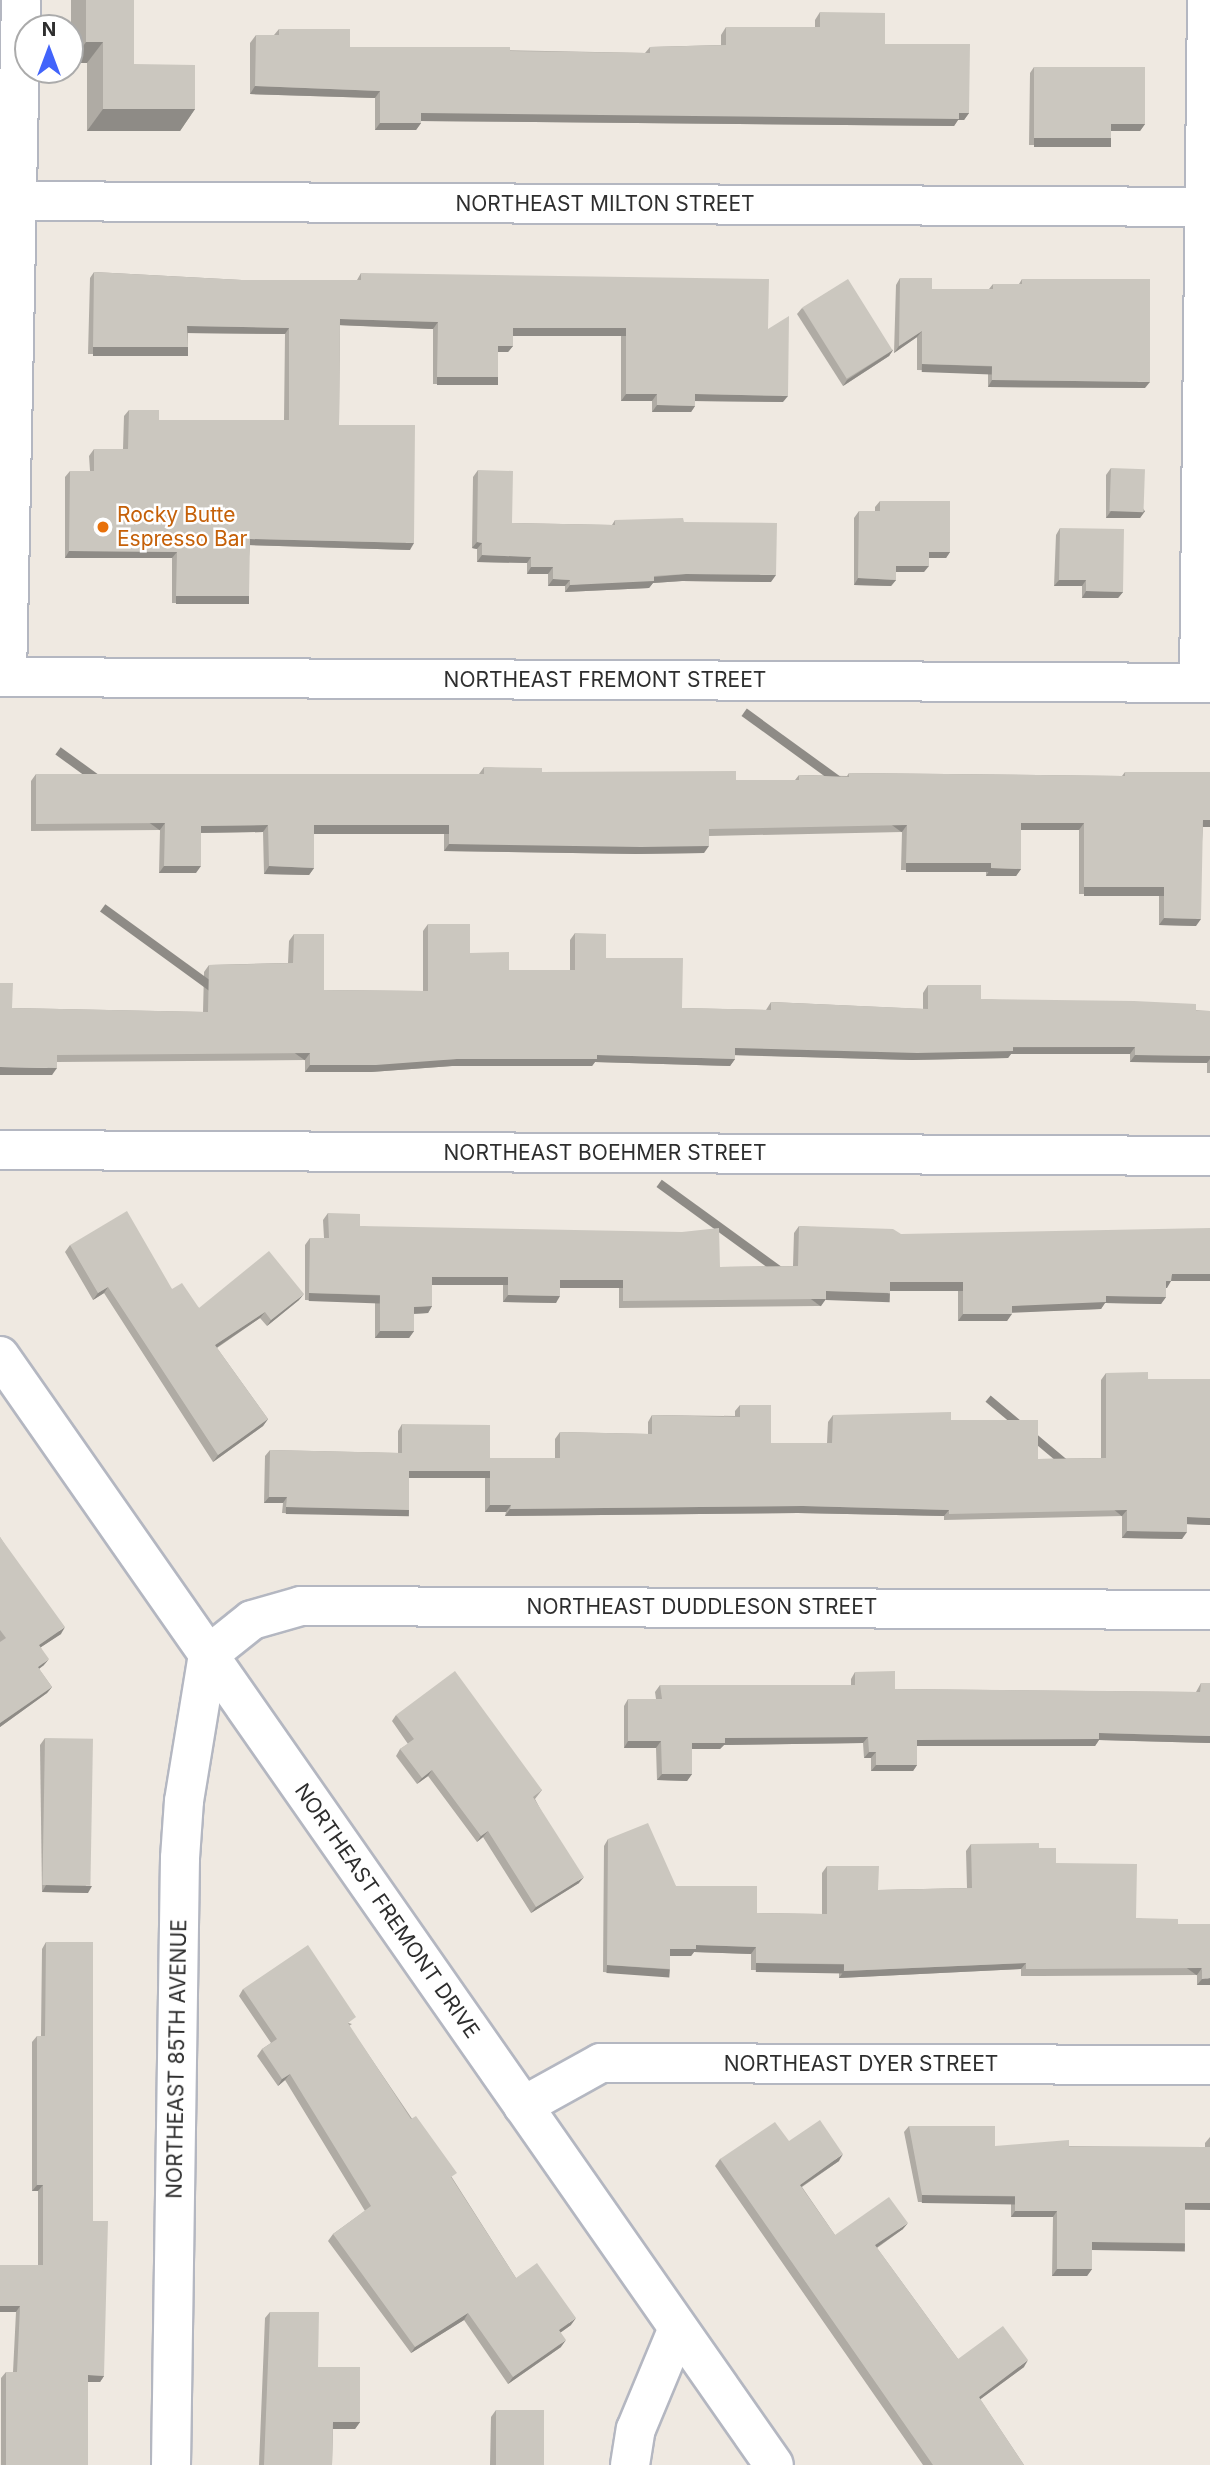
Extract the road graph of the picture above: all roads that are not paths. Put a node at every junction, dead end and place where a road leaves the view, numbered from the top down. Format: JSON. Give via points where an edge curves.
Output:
{"nodes":[{"id":1,"x":21,"y":0,"type":"edge"},
{"id":2,"x":1207,"y":0,"type":"edge"},
{"id":3,"x":9,"y":201,"type":"edge"},
{"id":4,"x":1207,"y":207,"type":"edge"},
{"id":5,"x":3,"y":677,"type":"edge"},
{"id":6,"x":1204,"y":683,"type":"edge"},
{"id":7,"x":0,"y":1150,"type":"edge"},
{"id":8,"x":1210,"y":1156,"type":"edge"},
{"id":9,"x":0,"y":1356,"type":"edge"},
{"id":10,"x":1210,"y":1610,"type":"edge"},
{"id":11,"x":208,"y":1655,"type":"junction"},
{"id":12,"x":1210,"y":2065,"type":"edge"},
{"id":13,"x":523,"y":2106,"type":"junction"},
{"id":14,"x":678,"y":2328,"type":"junction"},
{"id":15,"x":171,"y":2465,"type":"edge"},
{"id":16,"x":629,"y":2465,"type":"edge"},
{"id":17,"x":774,"y":2465,"type":"edge"}],
"edges":[{"from":1,"to":3,"type":"street"},
{"from":2,"to":4,"type":"street"},
{"from":3,"to":4,"type":"street","name":"NORTHEAST MILTON STREET"},
{"from":3,"to":5,"type":"street"},
{"from":4,"to":6,"type":"street"},
{"from":5,"to":6,"type":"street","name":"NORTHEAST FREMONT STREET"},
{"from":7,"to":8,"type":"street","name":"NORTHEAST BOEHMER STREET"},
{"from":9,"to":11,"type":"street","name":"NORTHEAST FREMONT DRIVE"},
{"from":10,"to":11,"type":"street","name":"NORTHEAST DUDDLESON STREET","via":[[301,1606],[252,1620]]},
{"from":11,"to":13,"type":"street","name":"NORTHEAST FREMONT DRIVE"},
{"from":11,"to":15,"type":"street","name":"NORTHEAST 85TH AVENUE","via":[[184,1801],[180,1858]]},
{"from":12,"to":13,"type":"street","name":"NORTHEAST DYER STREET","via":[[601,2063]]},
{"from":13,"to":14,"type":"street","name":"NORTHEAST FREMONT DRIVE"},
{"from":14,"to":16,"type":"street","via":[[636,2429]]},
{"from":14,"to":17,"type":"street","name":"NORTHEAST FREMONT DRIVE"}]}
